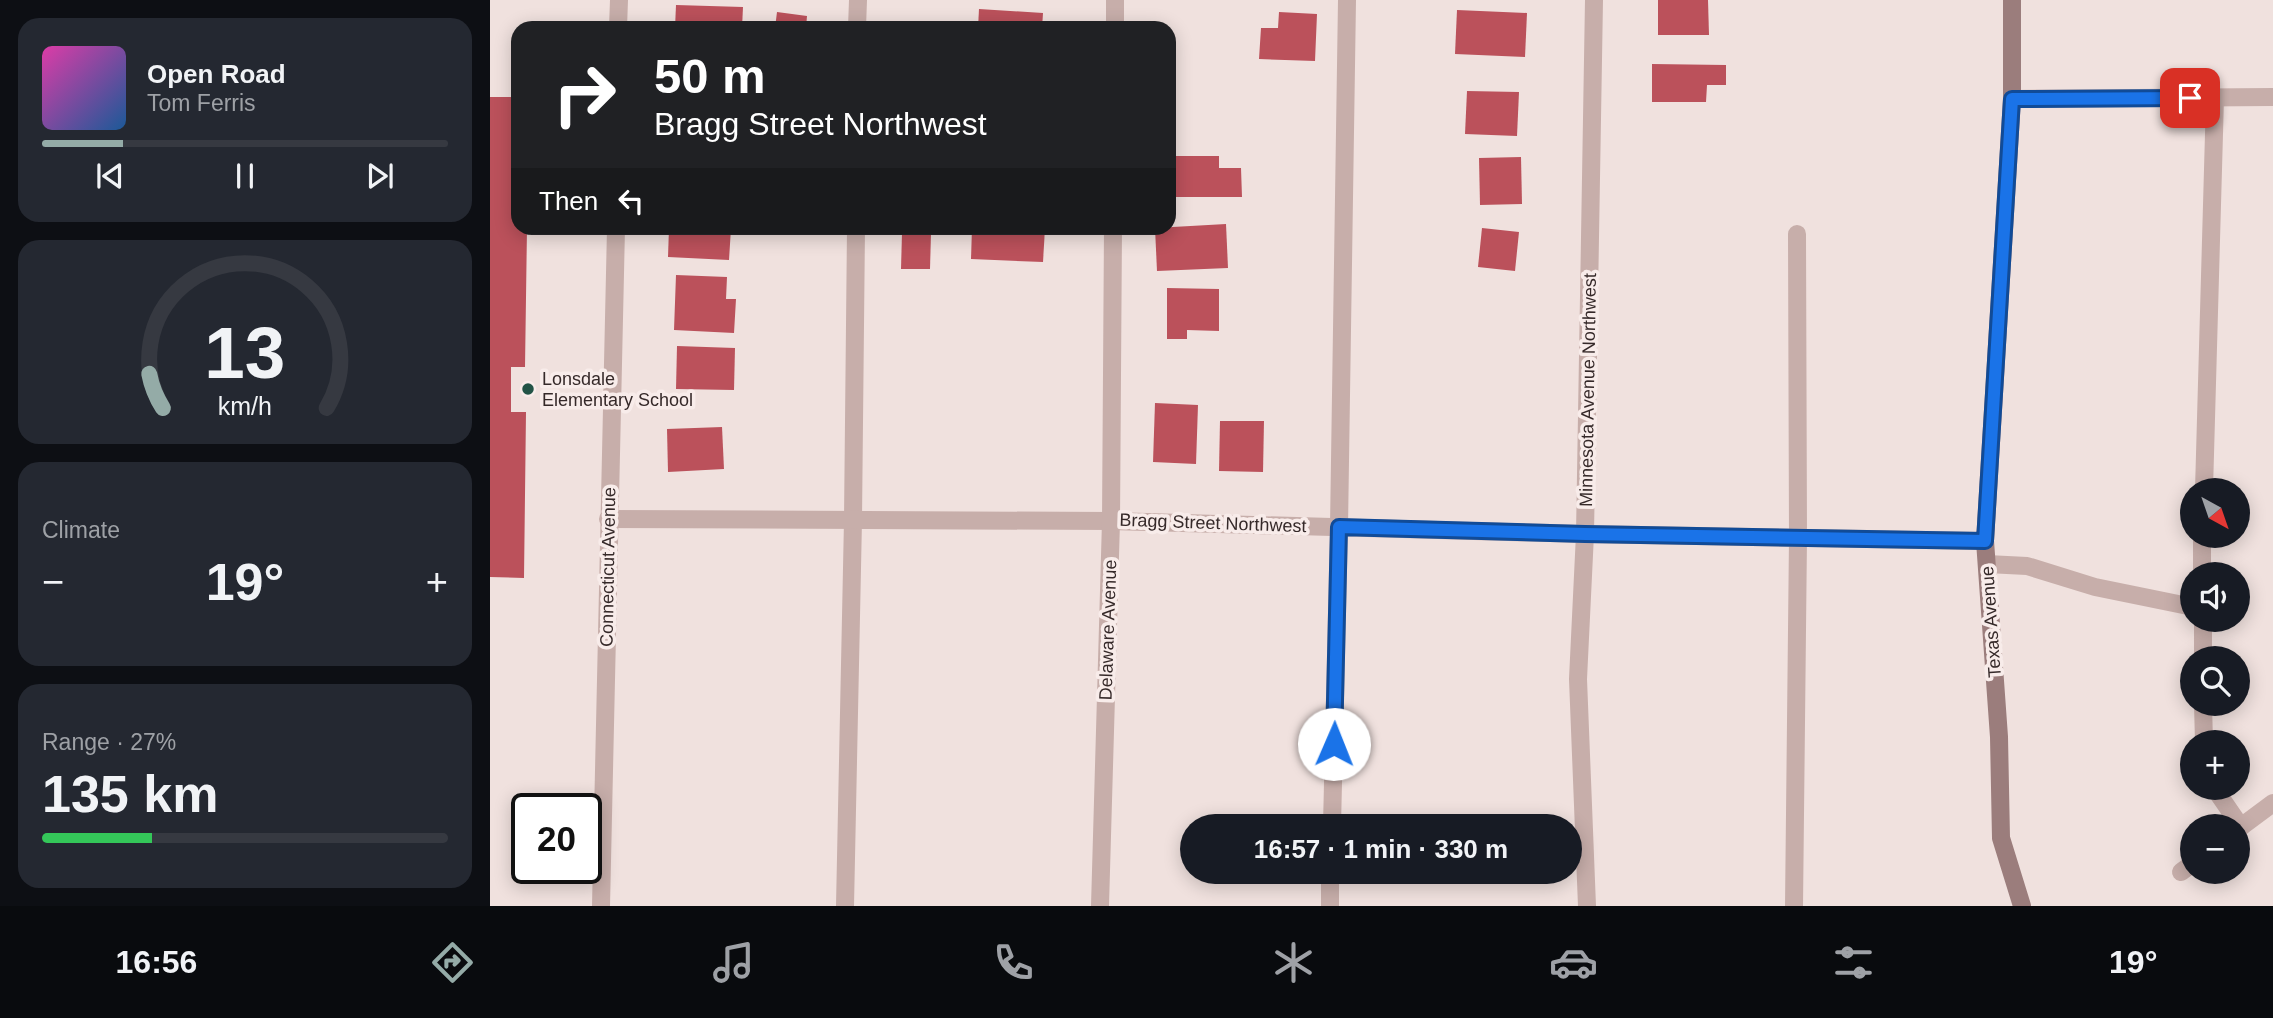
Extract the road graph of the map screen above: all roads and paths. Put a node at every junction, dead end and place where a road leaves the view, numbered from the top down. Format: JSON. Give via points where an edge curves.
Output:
{"nodes":[{"id":1,"x":619,"y":0,"type":"edge"},
{"id":2,"x":858,"y":0,"type":"edge"},
{"id":3,"x":1115,"y":0,"type":"edge"},
{"id":4,"x":1347,"y":0,"type":"edge"},
{"id":5,"x":1594,"y":0,"type":"edge"},
{"id":6,"x":2012,"y":0,"type":"edge"},
{"id":7,"x":618,"y":21,"type":"edge"},
{"id":8,"x":857,"y":21,"type":"edge"},
{"id":9,"x":1115,"y":21,"type":"edge"},
{"id":10,"x":2273,"y":97,"type":"edge"},
{"id":11,"x":2215,"y":98,"type":"junction"},
{"id":12,"x":2012,"y":99,"type":"junction"},
{"id":13,"x":1797,"y":234,"type":"dead end"},
{"id":14,"x":616,"y":235,"type":"edge"},
{"id":15,"x":856,"y":235,"type":"edge"},
{"id":16,"x":1113,"y":235,"type":"edge"},
{"id":17,"x":2204,"y":478,"type":"edge"},
{"id":18,"x":608,"y":519,"type":"junction"},
{"id":19,"x":853,"y":520,"type":"junction"},
{"id":20,"x":1111,"y":520,"type":"junction"},
{"id":21,"x":1339,"y":527,"type":"junction"},
{"id":22,"x":1585,"y":534,"type":"junction"},
{"id":23,"x":1798,"y":538,"type":"junction"},
{"id":24,"x":1985,"y":541,"type":"junction"},
{"id":25,"x":1987,"y":564,"type":"junction"},
{"id":26,"x":2180,"y":604,"type":"edge"},
{"id":27,"x":2273,"y":803,"type":"edge"},
{"id":28,"x":1332,"y":814,"type":"edge"},
{"id":29,"x":2250,"y":820,"type":"edge"},
{"id":30,"x":1331,"y":884,"type":"edge"},
{"id":31,"x":601,"y":906,"type":"edge"},
{"id":32,"x":845,"y":906,"type":"edge"},
{"id":33,"x":1100,"y":906,"type":"edge"},
{"id":34,"x":1330,"y":906,"type":"edge"},
{"id":35,"x":1587,"y":906,"type":"edge"},
{"id":36,"x":1794,"y":906,"type":"edge"},
{"id":37,"x":2022,"y":906,"type":"edge"}],
"edges":[{"from":1,"to":7,"type":"street"},
{"from":2,"to":8,"type":"street"},
{"from":3,"to":9,"type":"street"},
{"from":4,"to":21,"type":"street"},
{"from":5,"to":22,"type":"street","name":"Minnesota Avenue Northwest"},
{"from":6,"to":12,"type":"street","name":"Texas Avenue"},
{"from":10,"to":11,"type":"street"},
{"from":11,"to":12,"type":"street"},
{"from":11,"to":17,"type":"street"},
{"from":12,"to":24,"type":"street","name":"Texas Avenue"},
{"from":13,"to":23,"type":"street"},
{"from":14,"to":18,"type":"street","name":"Connecticut Avenue"},
{"from":15,"to":19,"type":"street"},
{"from":16,"to":20,"type":"street","name":"Delaware Avenue"},
{"from":18,"to":19,"type":"street","name":"Bragg Street Northwest"},
{"from":18,"to":31,"type":"street","name":"Connecticut Avenue"},
{"from":19,"to":20,"type":"street","name":"Bragg Street Northwest"},
{"from":19,"to":32,"type":"street"},
{"from":20,"to":21,"type":"street","name":"Bragg Street Northwest"},
{"from":20,"to":33,"type":"street","name":"Delaware Avenue"},
{"from":21,"to":22,"type":"street","name":"Bragg Street Northwest"},
{"from":21,"to":28,"type":"street"},
{"from":22,"to":23,"type":"street","name":"Bragg Street Northwest"},
{"from":22,"to":35,"type":"street","name":"Minnesota Avenue Northwest","via":[[1578,679]]},
{"from":23,"to":24,"type":"street","name":"Bragg Street Northwest"},
{"from":23,"to":36,"type":"street"},
{"from":24,"to":25,"type":"street","name":"Texas Avenue"},
{"from":25,"to":26,"type":"street","via":[[2027,566],[2095,587]]},
{"from":25,"to":37,"type":"street","name":"Texas Avenue","via":[[2001,838]]},
{"from":27,"to":29,"type":"street"},
{"from":30,"to":34,"type":"street"}]}
